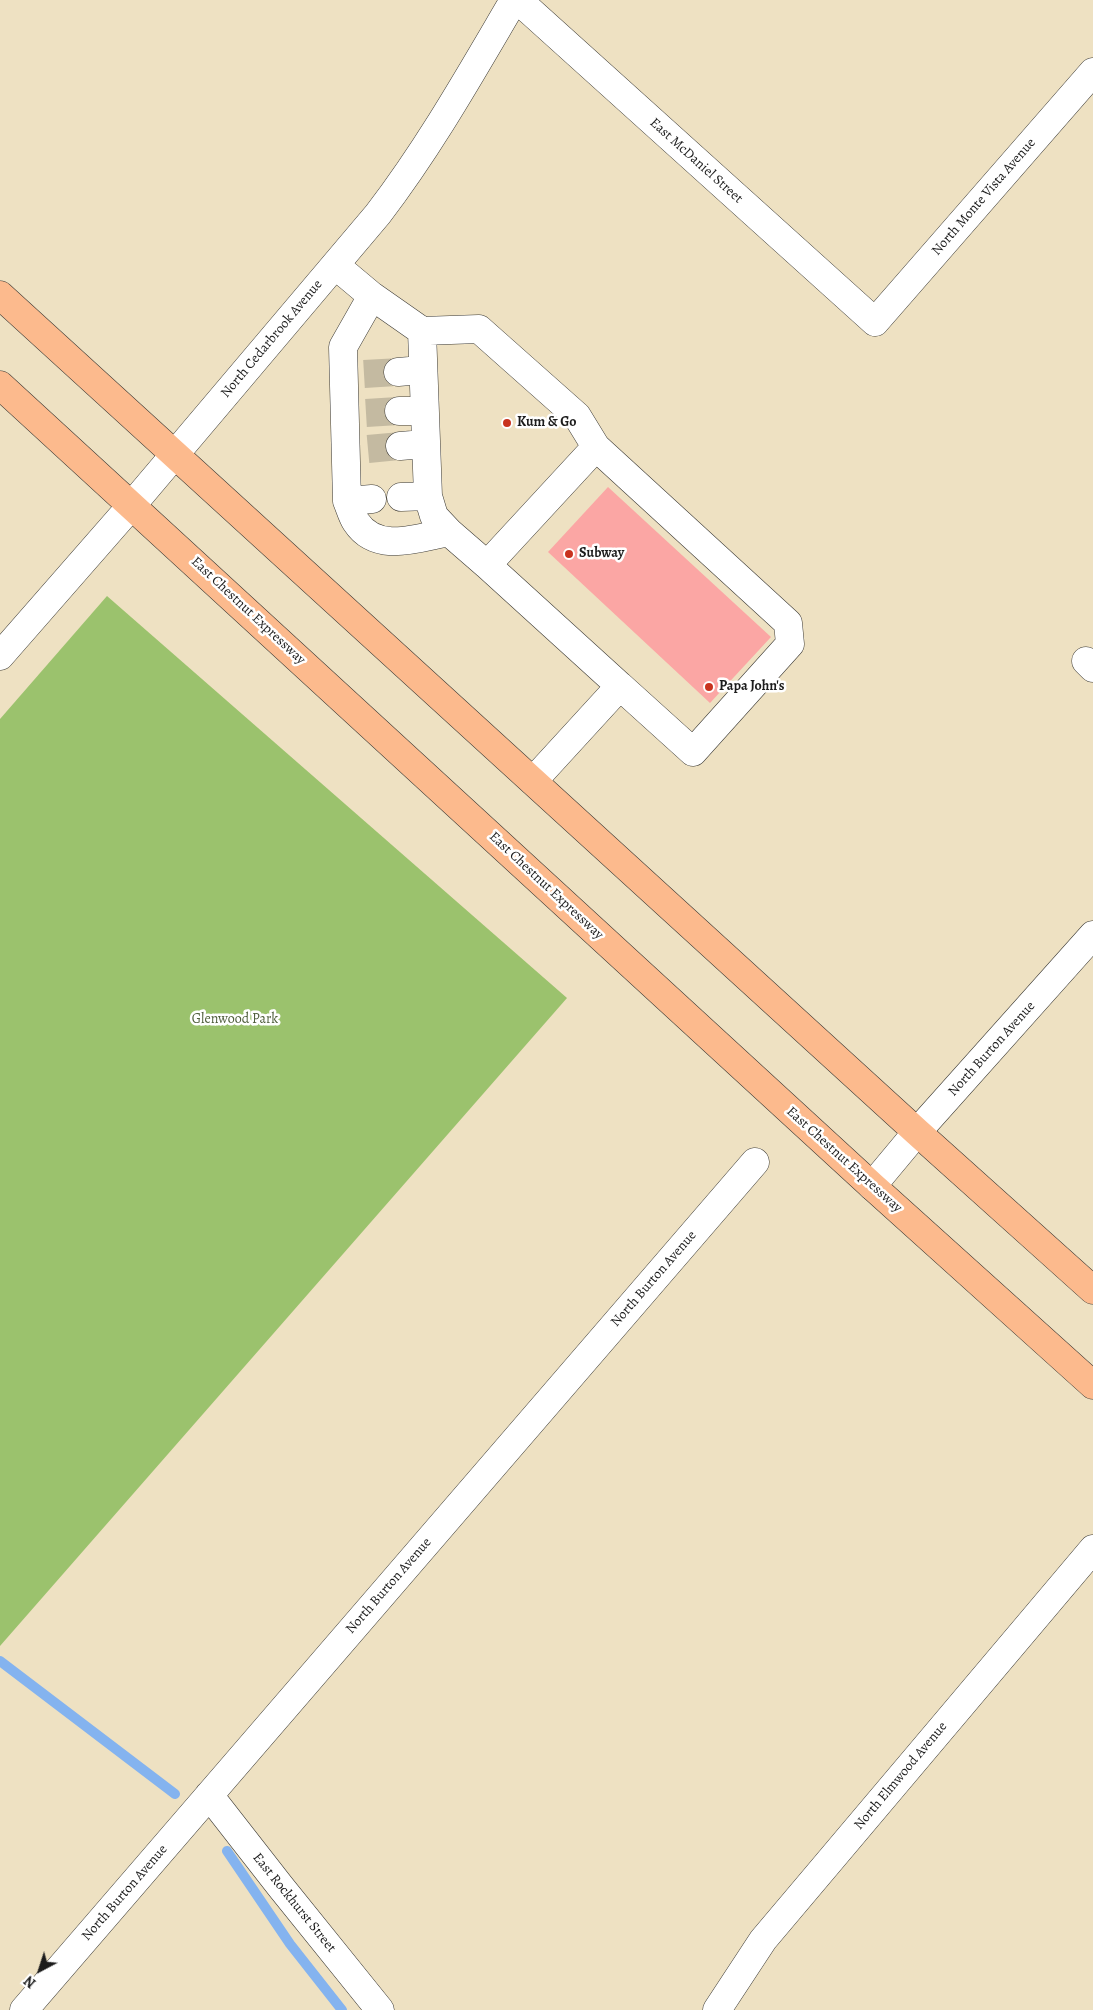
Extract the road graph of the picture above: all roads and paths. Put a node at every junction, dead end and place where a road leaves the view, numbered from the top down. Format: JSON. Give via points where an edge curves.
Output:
{"nodes":[{"id":1,"x":516,"y":0,"type":"edge"},
{"id":2,"x":1093,"y":72,"type":"edge"},
{"id":3,"x":334,"y":265,"type":"junction"},
{"id":4,"x":0,"y":295,"type":"edge"},
{"id":5,"x":372,"y":296,"type":"junction"},
{"id":6,"x":875,"y":322,"type":"joint"},
{"id":7,"x":422,"y":331,"type":"junction"},
{"id":8,"x":0,"y":385,"type":"edge"},
{"id":9,"x":596,"y":447,"type":"junction"},
{"id":10,"x":174,"y":454,"type":"junction"},
{"id":11,"x":428,"y":496,"type":"junction"},
{"id":12,"x":401,"y":497,"type":"dead end"},
{"id":13,"x":132,"y":505,"type":"junction"},
{"id":14,"x":449,"y":532,"type":"junction"},
{"id":15,"x":487,"y":566,"type":"junction"},
{"id":16,"x":0,"y":656,"type":"edge"},
{"id":17,"x":620,"y":686,"type":"junction"},
{"id":18,"x":533,"y":781,"type":"junction"},
{"id":19,"x":1093,"y":935,"type":"edge"},
{"id":20,"x":917,"y":1132,"type":"junction"},
{"id":21,"x":755,"y":1162,"type":"dead end"},
{"id":22,"x":872,"y":1186,"type":"junction"},
{"id":23,"x":1093,"y":1290,"type":"edge"},
{"id":24,"x":1093,"y":1385,"type":"edge"},
{"id":25,"x":1093,"y":1549,"type":"edge"},
{"id":26,"x":209,"y":1795,"type":"junction"},
{"id":27,"x":24,"y":2010,"type":"edge"},
{"id":28,"x":380,"y":2010,"type":"edge"},
{"id":29,"x":716,"y":2010,"type":"edge"}],
"edges":[{"from":1,"to":3,"type":"street","name":"North Cedarbrook Avenue","via":[[410,172]]},
{"from":1,"to":6,"type":"street","name":"East McDaniel Street"},
{"from":2,"to":6,"type":"street","name":"North Monte Vista Avenue"},
{"from":3,"to":5,"type":"street"},
{"from":3,"to":10,"type":"street","name":"North Cedarbrook Avenue"},
{"from":4,"to":10,"type":"main road"},
{"from":5,"to":7,"type":"street"},
{"from":5,"to":14,"type":"street","via":[[343,347],[354,374],[359,500],[356,522],[368,535],[384,542]]},
{"from":7,"to":9,"type":"street","via":[[479,329],[577,416]]},
{"from":7,"to":11,"type":"street","via":[[410,371],[412,445]]},
{"from":8,"to":13,"type":"main road","name":"East Chestnut Expressway"},
{"from":9,"to":15,"type":"street"},
{"from":9,"to":17,"type":"street","via":[[788,623],[790,644],[694,752]]},
{"from":10,"to":13,"type":"street","name":"North Cedarbrook Avenue"},
{"from":10,"to":18,"type":"main road"},
{"from":11,"to":12,"type":"street"},
{"from":11,"to":14,"type":"street","via":[[434,516]]},
{"from":13,"to":16,"type":"street","name":"North Cedarbrook Avenue"},
{"from":13,"to":22,"type":"main road","name":"East Chestnut Expressway"},
{"from":14,"to":15,"type":"street"},
{"from":15,"to":17,"type":"street"},
{"from":17,"to":18,"type":"street"},
{"from":18,"to":20,"type":"main road"},
{"from":19,"to":20,"type":"street","name":"North Burton Avenue"},
{"from":20,"to":22,"type":"street","name":"North Burton Avenue"},
{"from":20,"to":23,"type":"main road"},
{"from":21,"to":26,"type":"street","name":"North Burton Avenue"},
{"from":22,"to":24,"type":"main road","name":"East Chestnut Expressway"},
{"from":25,"to":29,"type":"street","name":"North Elmwood Avenue","via":[[762,1940]]},
{"from":26,"to":27,"type":"street","name":"North Burton Avenue"},
{"from":26,"to":28,"type":"street","name":"East Rockhurst Street"}]}
